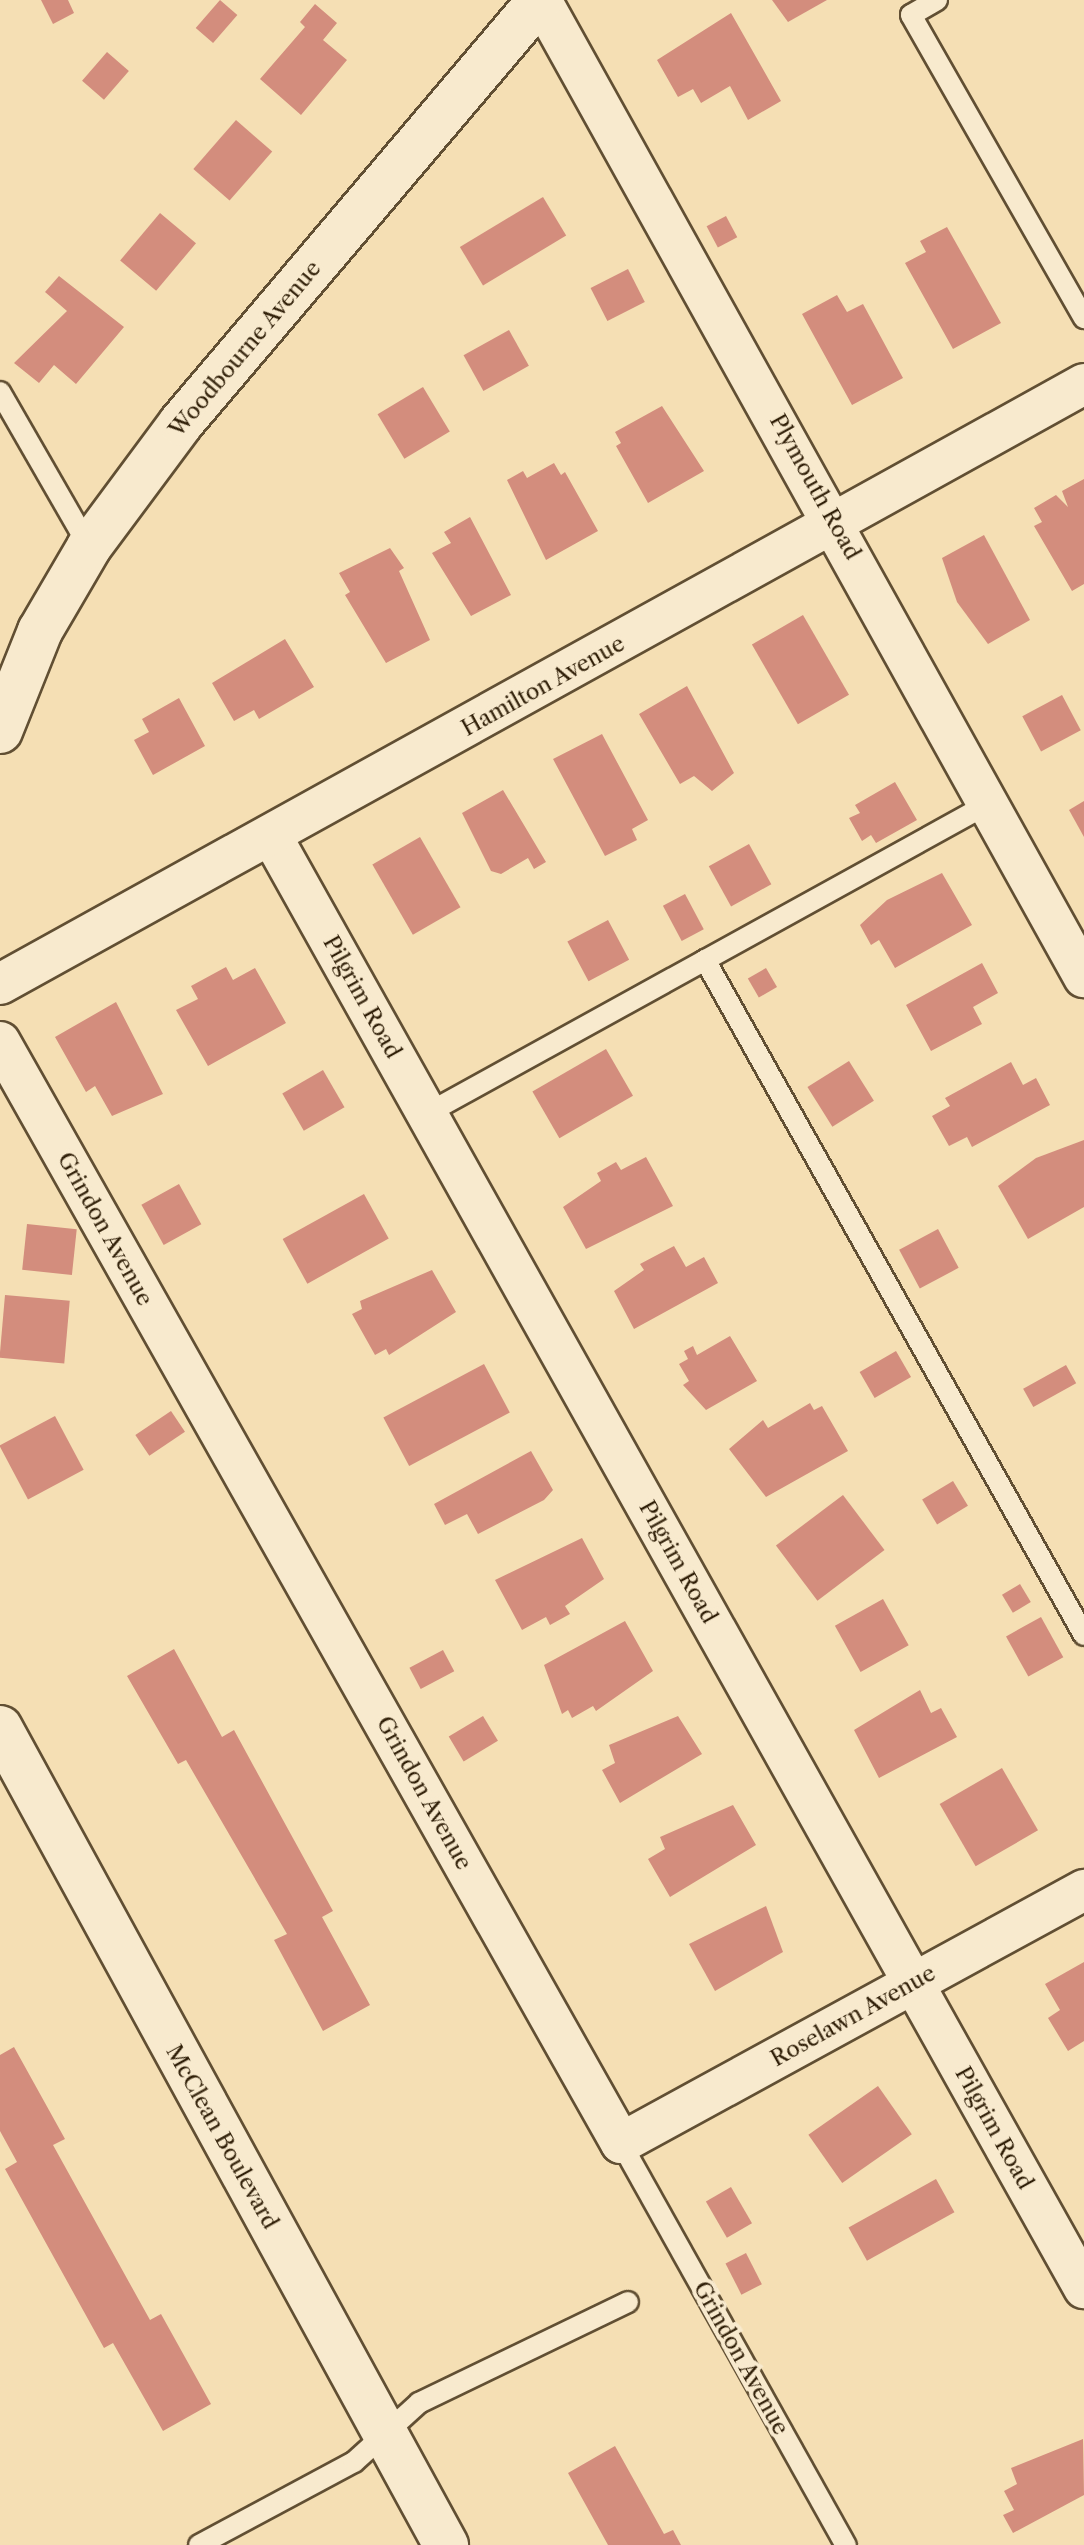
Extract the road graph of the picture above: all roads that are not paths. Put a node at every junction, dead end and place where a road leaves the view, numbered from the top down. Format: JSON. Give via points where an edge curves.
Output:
{"nodes":[{"id":1,"x":541,"y":0,"type":"edge"},
{"id":2,"x":937,"y":0,"type":"edge"},
{"id":3,"x":1084,"y":318,"type":"edge"},
{"id":4,"x":1084,"y":384,"type":"edge"},
{"id":5,"x":0,"y":392,"type":"edge"},
{"id":6,"x":835,"y":522,"type":"junction"},
{"id":7,"x":89,"y":547,"type":"junction"},
{"id":8,"x":0,"y":731,"type":"edge"},
{"id":9,"x":988,"y":804,"type":"junction"},
{"id":10,"x":272,"y":837,"type":"junction"},
{"id":11,"x":705,"y":960,"type":"junction"},
{"id":12,"x":1084,"y":977,"type":"edge"},
{"id":13,"x":0,"y":984,"type":"edge"},
{"id":14,"x":0,"y":1042,"type":"edge"},
{"id":15,"x":428,"y":1113,"type":"junction"},
{"id":16,"x":1084,"y":1635,"type":"edge"},
{"id":17,"x":0,"y":1728,"type":"edge"},
{"id":18,"x":1084,"y":1890,"type":"edge"},
{"id":19,"x":913,"y":1983,"type":"junction"},
{"id":20,"x":621,"y":2143,"type":"junction"},
{"id":21,"x":1084,"y":2288,"type":"edge"},
{"id":22,"x":628,"y":2302,"type":"dead end"},
{"id":23,"x":384,"y":2434,"type":"junction"},
{"id":24,"x":199,"y":2545,"type":"edge"},
{"id":25,"x":446,"y":2545,"type":"edge"},
{"id":26,"x":846,"y":2545,"type":"edge"}],
"edges":[{"from":1,"to":6,"type":"street","name":"Plymouth Road"},
{"from":1,"to":7,"type":"street","name":"Woodbourne Avenue","via":[[181,423]]},
{"from":2,"to":3,"type":"lane","via":[[911,15]]},
{"from":4,"to":6,"type":"street","name":"Hamilton Avenue"},
{"from":5,"to":7,"type":"lane"},
{"from":6,"to":9,"type":"street","name":"Plymouth Road"},
{"from":6,"to":10,"type":"street","name":"Hamilton Avenue"},
{"from":7,"to":8,"type":"street","name":"Woodbourne Avenue","via":[[40,631]]},
{"from":9,"to":11,"type":"lane"},
{"from":9,"to":12,"type":"street","name":"Plymouth Road"},
{"from":10,"to":13,"type":"street","name":"Hamilton Avenue"},
{"from":10,"to":15,"type":"street","name":"Pilgrim Road"},
{"from":11,"to":15,"type":"lane"},
{"from":11,"to":16,"type":"lane"},
{"from":14,"to":20,"type":"street","name":"Grindon Avenue"},
{"from":15,"to":19,"type":"street","name":"Pilgrim Road"},
{"from":17,"to":23,"type":"street","name":"McClean Boulevard"},
{"from":18,"to":19,"type":"street","name":"Roselawn Avenue"},
{"from":19,"to":20,"type":"street","name":"Roselawn Avenue"},
{"from":19,"to":21,"type":"street","name":"Pilgrim Road"},
{"from":20,"to":26,"type":"lane","name":"Grindon Avenue"},
{"from":22,"to":23,"type":"lane","via":[[419,2403]]},
{"from":23,"to":24,"type":"lane","via":[[354,2462]]},
{"from":23,"to":25,"type":"street","name":"McClean Boulevard"}]}
